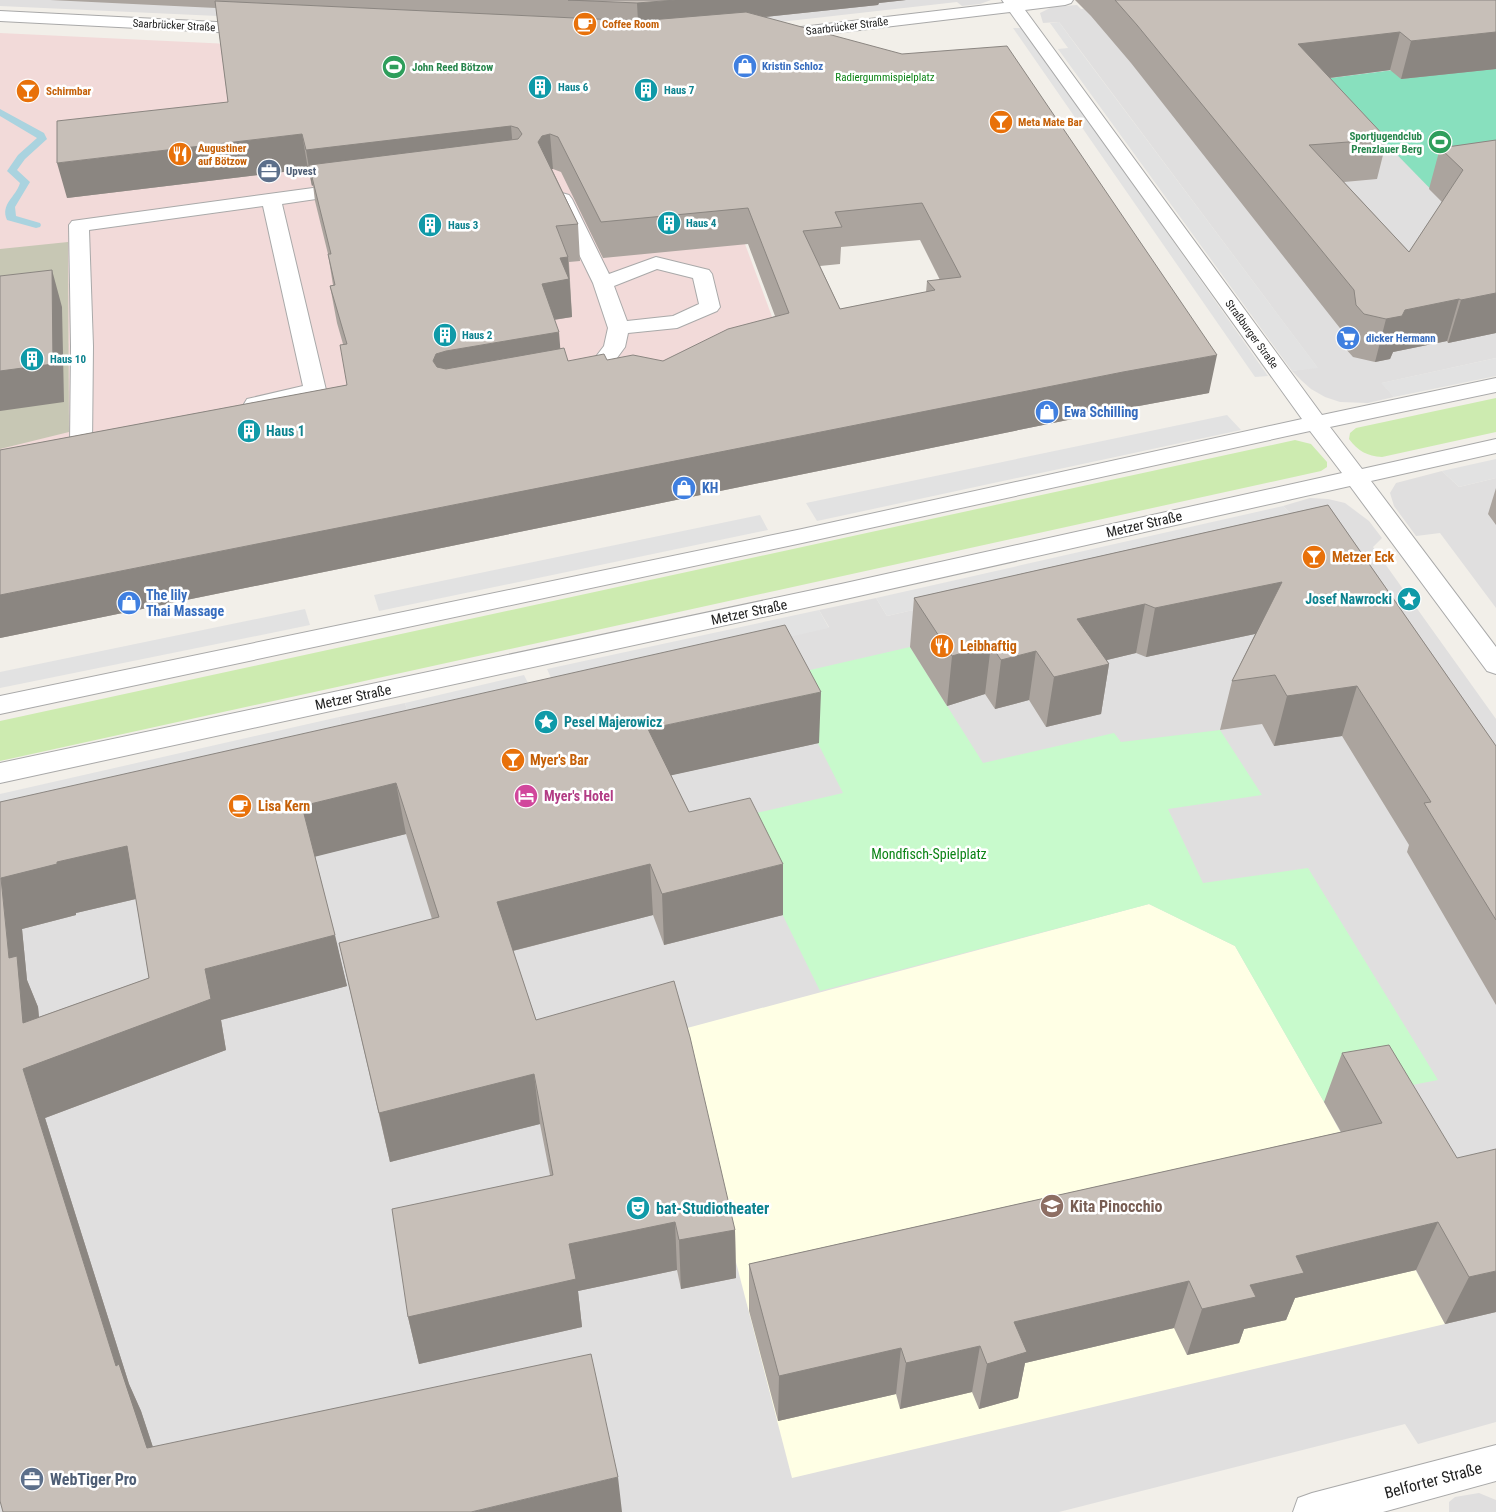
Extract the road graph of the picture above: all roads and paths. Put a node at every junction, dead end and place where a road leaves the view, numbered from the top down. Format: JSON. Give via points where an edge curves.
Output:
{"nodes":[{"id":1,"x":1065,"y":0,"type":"edge"},
{"id":2,"x":1013,"y":3,"type":"edge"},
{"id":3,"x":157,"y":9,"type":"dead end"},
{"id":4,"x":0,"y":16,"type":"edge"},
{"id":5,"x":144,"y":24,"type":"junction"},
{"id":6,"x":271,"y":30,"type":"edge"},
{"id":7,"x":760,"y":37,"type":"edge"},
{"id":8,"x":556,"y":186,"type":"edge"},
{"id":9,"x":368,"y":187,"type":"edge"},
{"id":10,"x":271,"y":200,"type":"junction"},
{"id":11,"x":603,"y":283,"type":"junction"},
{"id":12,"x":619,"y":328,"type":"junction"},
{"id":13,"x":557,"y":379,"type":"edge"},
{"id":14,"x":1496,"y":385,"type":"edge"},
{"id":15,"x":240,"y":408,"type":"edge"},
{"id":16,"x":1316,"y":423,"type":"junction"},
{"id":17,"x":81,"y":445,"type":"edge"},
{"id":18,"x":1496,"y":446,"type":"edge"},
{"id":19,"x":1357,"y":477,"type":"junction"},
{"id":20,"x":1496,"y":665,"type":"edge"},
{"id":21,"x":0,"y":705,"type":"edge"},
{"id":22,"x":0,"y":773,"type":"edge"},
{"id":23,"x":1496,"y":1464,"type":"edge"},
{"id":24,"x":1312,"y":1512,"type":"edge"}],
"edges":[{"from":1,"to":2,"type":"street","name":"Saarbrücker Straße"},
{"from":2,"to":7,"type":"street","name":"Saarbrücker Straße"},
{"from":2,"to":16,"type":"street","name":"Straßburger Straße"},
{"from":3,"to":5,"type":"street"},
{"from":4,"to":5,"type":"street","name":"Saarbrücker Straße"},
{"from":5,"to":6,"type":"street","name":"Saarbrücker Straße"},
{"from":8,"to":11,"type":"street"},
{"from":9,"to":10,"type":"street"},
{"from":10,"to":15,"type":"street","via":[[315,390]]},
{"from":10,"to":17,"type":"street","via":[[79,225]]},
{"from":11,"to":12,"type":"street"},
{"from":11,"to":12,"type":"street","via":[[656,263],[702,274],[710,307],[677,322]]},
{"from":12,"to":13,"type":"street","via":[[614,347],[595,372]]},
{"from":14,"to":16,"type":"street"},
{"from":16,"to":19,"type":"street","name":"Straßburger Straße"},
{"from":16,"to":21,"type":"street","via":[[802,536]]},
{"from":18,"to":19,"type":"street","name":"Metzer Straße"},
{"from":19,"to":20,"type":"street","name":"Straßburger Straße"},
{"from":19,"to":22,"type":"street","name":"Metzer Straße"},
{"from":23,"to":24,"type":"street","name":"Belforter Straße"}]}
